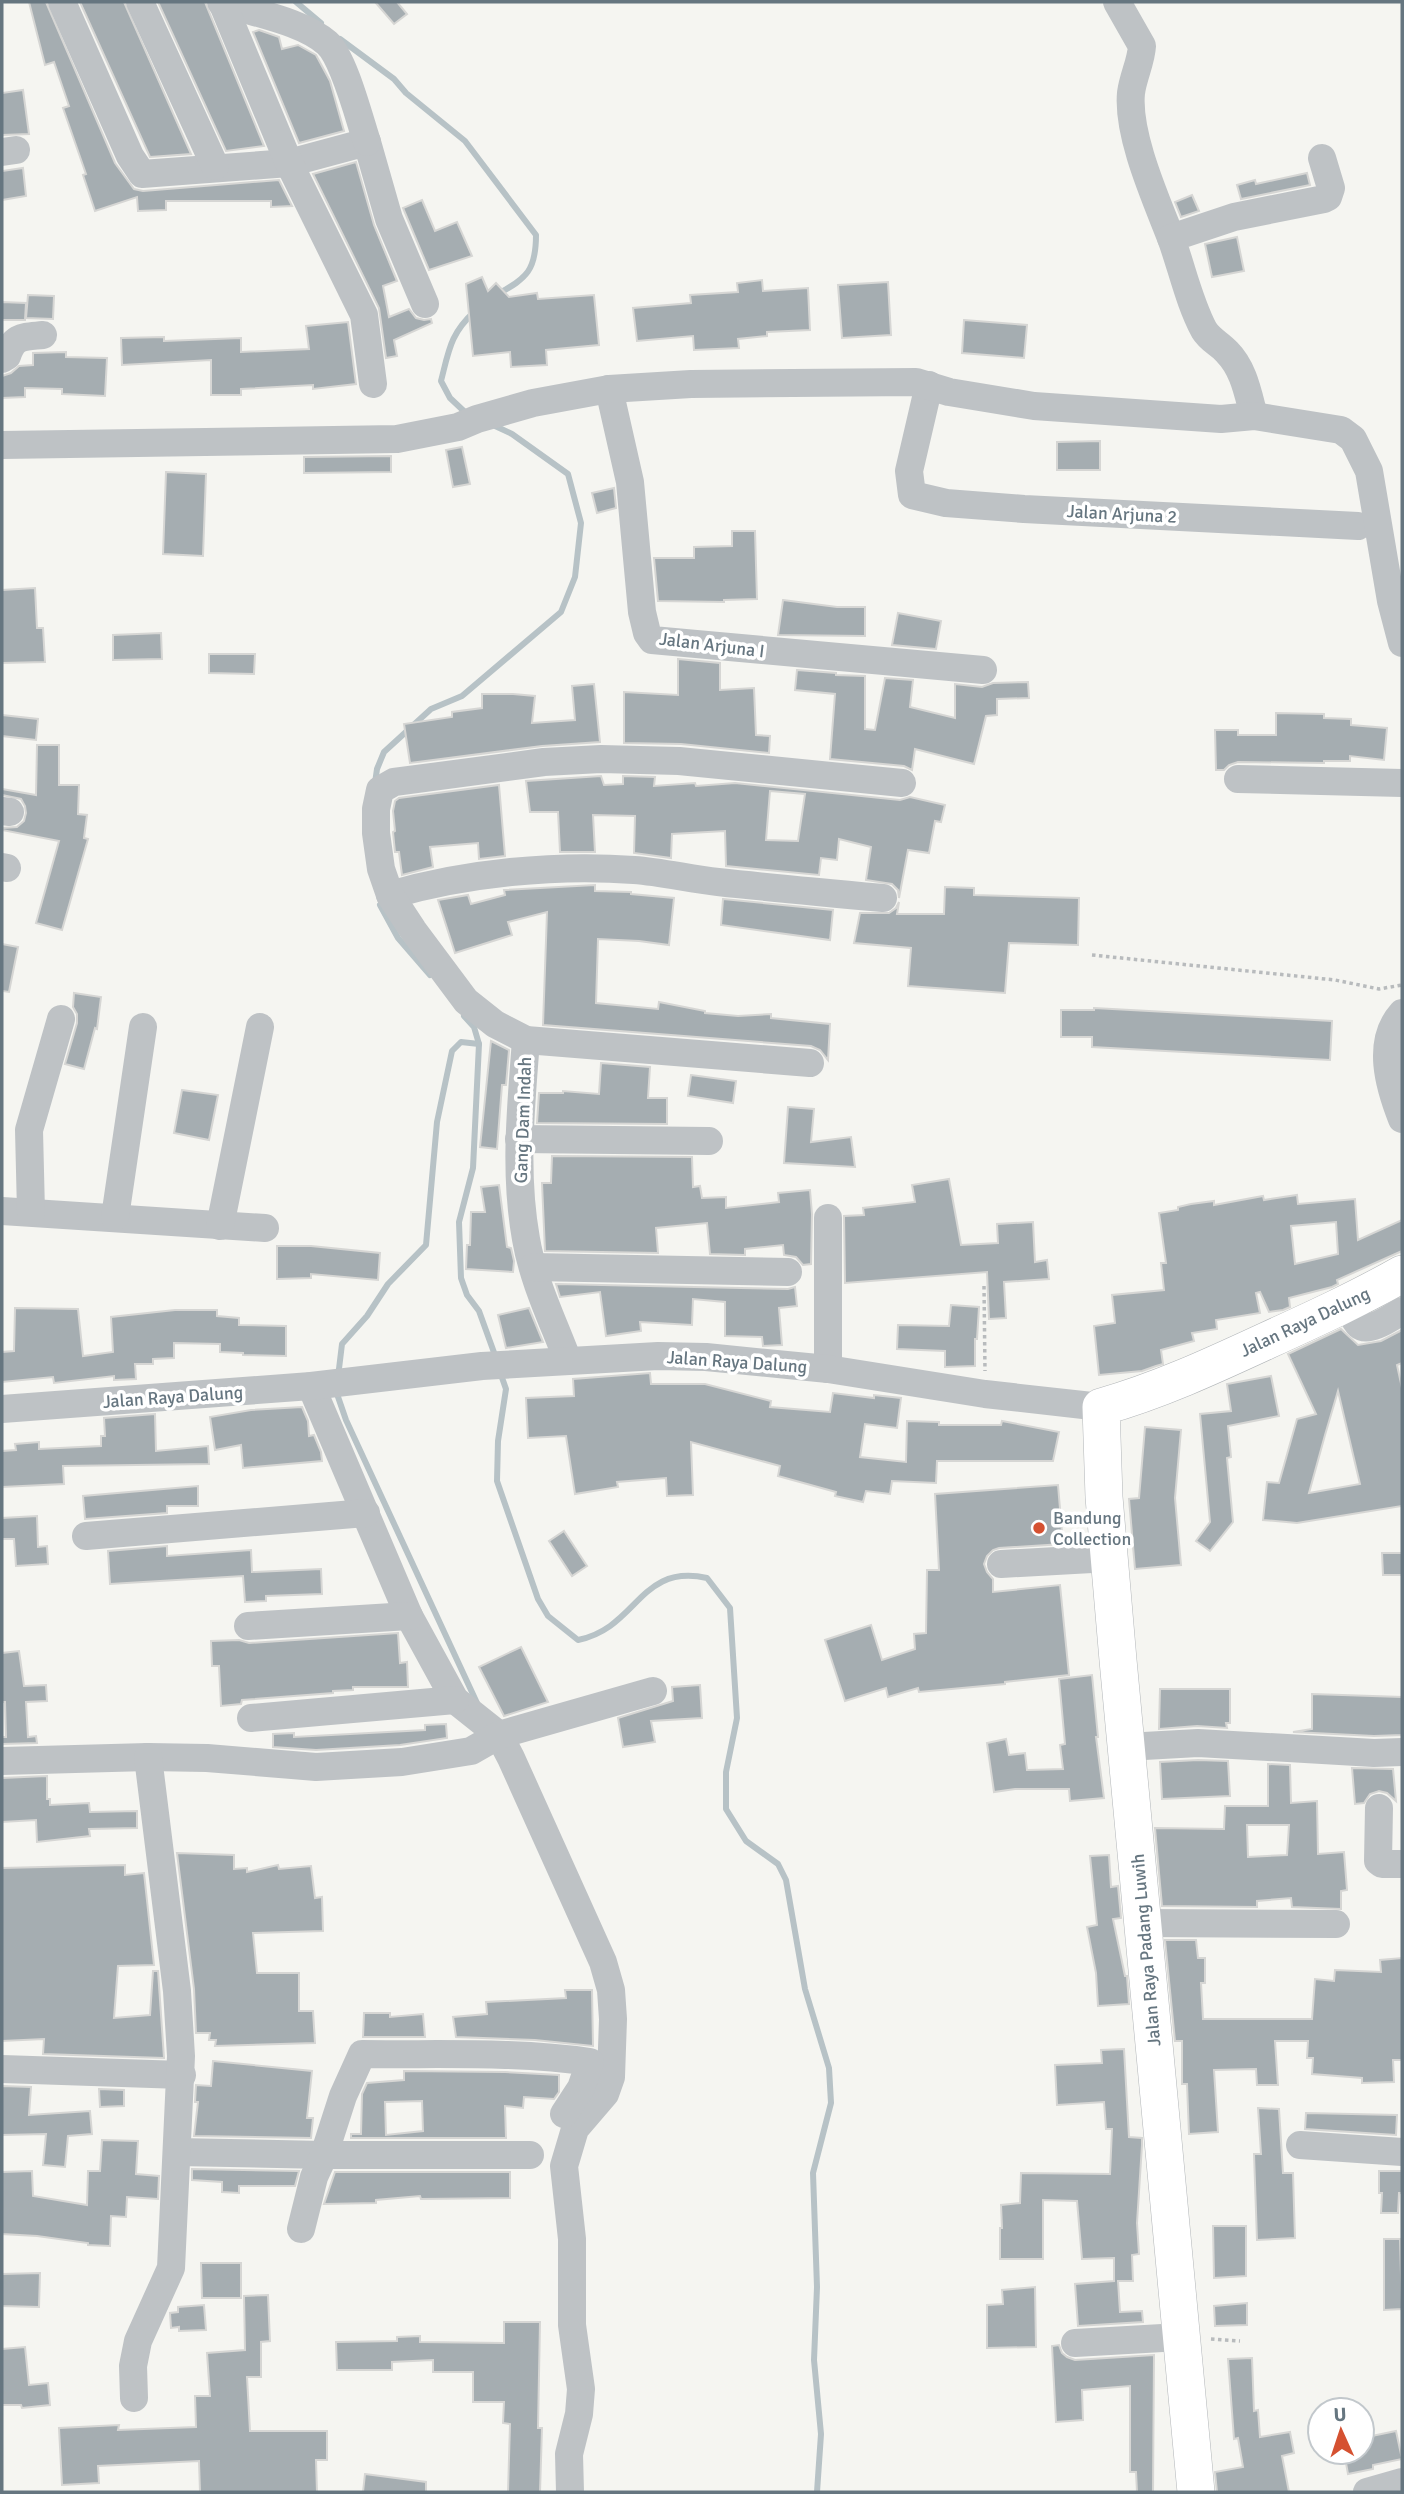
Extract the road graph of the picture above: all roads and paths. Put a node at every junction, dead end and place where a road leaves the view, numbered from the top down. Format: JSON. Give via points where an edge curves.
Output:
{"nodes":[{"id":1,"x":62,"y":2,"type":"edge"},
{"id":2,"x":140,"y":2,"type":"edge"},
{"id":3,"x":222,"y":2,"type":"edge"},
{"id":4,"x":1117,"y":2,"type":"edge"},
{"id":5,"x":367,"y":142,"type":"junction"},
{"id":6,"x":1322,"y":158,"type":"dead end"},
{"id":7,"x":289,"y":163,"type":"junction"},
{"id":8,"x":215,"y":166,"type":"junction"},
{"id":9,"x":1171,"y":238,"type":"junction"},
{"id":10,"x":425,"y":304,"type":"dead end"},
{"id":11,"x":43,"y":335,"type":"dead end"},
{"id":12,"x":2,"y":359,"type":"edge"},
{"id":13,"x":373,"y":384,"type":"dead end"},
{"id":14,"x":929,"y":385,"type":"junction"},
{"id":15,"x":609,"y":389,"type":"junction"},
{"id":16,"x":1254,"y":416,"type":"junction"},
{"id":17,"x":2,"y":445,"type":"edge"},
{"id":18,"x":1358,"y":526,"type":"dead end"},
{"id":19,"x":1402,"y":643,"type":"edge"},
{"id":20,"x":983,"y":670,"type":"dead end"},
{"id":21,"x":1238,"y":779,"type":"dead end"},
{"id":22,"x":902,"y":783,"type":"dead end"},
{"id":23,"x":1402,"y":783,"type":"edge"},
{"id":24,"x":390,"y":895,"type":"junction"},
{"id":25,"x":883,"y":898,"type":"dead end"},
{"id":26,"x":1092,"y":955,"type":"dead end"},
{"id":27,"x":1402,"y":985,"type":"edge"},
{"id":28,"x":1402,"y":1013,"type":"edge"},
{"id":29,"x":61,"y":1019,"type":"dead end"},
{"id":30,"x":143,"y":1027,"type":"dead end"},
{"id":31,"x":260,"y":1027,"type":"dead end"},
{"id":32,"x":526,"y":1040,"type":"junction"},
{"id":33,"x":810,"y":1063,"type":"dead end"},
{"id":34,"x":1402,"y":1119,"type":"edge"},
{"id":35,"x":519,"y":1139,"type":"junction"},
{"id":36,"x":709,"y":1141,"type":"dead end"},
{"id":37,"x":2,"y":1211,"type":"edge"},
{"id":38,"x":31,"y":1212,"type":"junction"},
{"id":39,"x":115,"y":1217,"type":"junction"},
{"id":40,"x":828,"y":1218,"type":"dead end"},
{"id":41,"x":220,"y":1226,"type":"junction"},
{"id":42,"x":265,"y":1228,"type":"dead end"},
{"id":43,"x":533,"y":1267,"type":"junction"},
{"id":44,"x":788,"y":1272,"type":"dead end"},
{"id":45,"x":1402,"y":1275,"type":"edge"},
{"id":46,"x":984,"y":1286,"type":"dead end"},
{"id":47,"x":1347,"y":1304,"type":"junction"},
{"id":48,"x":1402,"y":1311,"type":"edge"},
{"id":49,"x":569,"y":1361,"type":"junction"},
{"id":50,"x":828,"y":1369,"type":"junction"},
{"id":51,"x":311,"y":1387,"type":"junction"},
{"id":52,"x":985,"y":1394,"type":"junction"},
{"id":53,"x":1101,"y":1407,"type":"junction"},
{"id":54,"x":2,"y":1409,"type":"edge"},
{"id":55,"x":366,"y":1513,"type":"junction"},
{"id":56,"x":86,"y":1536,"type":"dead end"},
{"id":57,"x":1110,"y":1558,"type":"junction"},
{"id":58,"x":1002,"y":1564,"type":"dead end"},
{"id":59,"x":409,"y":1616,"type":"junction"},
{"id":60,"x":247,"y":1626,"type":"dead end"},
{"id":61,"x":653,"y":1691,"type":"dead end"},
{"id":62,"x":454,"y":1700,"type":"junction"},
{"id":63,"x":251,"y":1718,"type":"dead end"},
{"id":64,"x":499,"y":1735,"type":"junction"},
{"id":65,"x":1126,"y":1746,"type":"junction"},
{"id":66,"x":1402,"y":1752,"type":"edge"},
{"id":67,"x":148,"y":1757,"type":"junction"},
{"id":68,"x":2,"y":1761,"type":"edge"},
{"id":69,"x":1379,"y":1808,"type":"dead end"},
{"id":70,"x":1402,"y":1864,"type":"edge"},
{"id":71,"x":1144,"y":1923,"type":"junction"},
{"id":72,"x":1336,"y":1924,"type":"dead end"},
{"id":73,"x":2,"y":2069,"type":"edge"},
{"id":74,"x":182,"y":2075,"type":"junction"},
{"id":75,"x":564,"y":2113,"type":"dead end"},
{"id":76,"x":1300,"y":2145,"type":"dead end"},
{"id":77,"x":177,"y":2152,"type":"junction"},
{"id":78,"x":1402,"y":2152,"type":"edge"},
{"id":79,"x":324,"y":2155,"type":"junction"},
{"id":80,"x":530,"y":2155,"type":"dead end"},
{"id":81,"x":302,"y":2229,"type":"dead end"},
{"id":82,"x":1180,"y":2337,"type":"junction"},
{"id":83,"x":1075,"y":2343,"type":"dead end"},
{"id":84,"x":134,"y":2398,"type":"dead end"},
{"id":85,"x":1402,"y":2482,"type":"edge"},
{"id":86,"x":570,"y":2492,"type":"edge"},
{"id":87,"x":1196,"y":2492,"type":"edge"},
{"id":88,"x":1367,"y":2492,"type":"edge"}],
"edges":[{"from":1,"to":8,"type":"street","via":[[137,169],[151,174]]},
{"from":2,"to":8,"type":"street"},
{"from":3,"to":5,"type":"street","via":[[313,33],[328,44],[339,59]]},
{"from":3,"to":7,"type":"street"},
{"from":4,"to":9,"type":"street","via":[[1142,46],[1131,95],[1133,119],[1147,176]]},
{"from":5,"to":7,"type":"street"},
{"from":5,"to":10,"type":"street","via":[[389,219]]},
{"from":6,"to":9,"type":"street","via":[[1331,188],[1328,197],[1234,217]]},
{"from":7,"to":8,"type":"street"},
{"from":7,"to":13,"type":"street","via":[[364,316]]},
{"from":9,"to":16,"type":"street","via":[[1198,318],[1206,333],[1236,363]]},
{"from":11,"to":12,"type":"street","via":[[16,339]]},
{"from":14,"to":15,"type":"street","via":[[691,384]]},
{"from":14,"to":16,"type":"street","via":[[961,395],[1034,406],[1221,419]]},
{"from":14,"to":18,"type":"street","name":"Jalan Arjuna 2","via":[[909,471],[912,495],[1024,509]]},
{"from":15,"to":17,"type":"street","via":[[533,403],[458,427],[397,439]]},
{"from":15,"to":20,"type":"street","name":"Jalan Arjuna I","via":[[630,482],[642,612],[652,640]]},
{"from":16,"to":19,"type":"street","via":[[1341,430],[1353,439],[1370,471]]},
{"from":21,"to":23,"type":"street"},
{"from":22,"to":24,"type":"street","via":[[613,759],[544,762],[394,782],[380,790],[376,809],[379,857]]},
{"from":24,"to":25,"type":"street","via":[[537,870],[612,869]]},
{"from":24,"to":32,"type":"street","via":[[466,1001]]},
{"from":26,"to":27,"type":"path","via":[[1335,980],[1379,989]]},
{"from":28,"to":34,"type":"street","via":[[1388,1035],[1387,1052]]},
{"from":29,"to":38,"type":"street","via":[[29,1130]]},
{"from":30,"to":39,"type":"street"},
{"from":31,"to":41,"type":"street"},
{"from":32,"to":33,"type":"street"},
{"from":32,"to":35,"type":"street","name":"Gang Dam Indah"},
{"from":35,"to":36,"type":"street"},
{"from":35,"to":43,"type":"street","name":"Gang Dam Indah","via":[[521,1203]]},
{"from":37,"to":38,"type":"street"},
{"from":38,"to":39,"type":"street"},
{"from":39,"to":41,"type":"street"},
{"from":40,"to":50,"type":"street"},
{"from":41,"to":42,"type":"street"},
{"from":43,"to":44,"type":"street"},
{"from":43,"to":49,"type":"street","name":"Gang Dam Indah"},
{"from":45,"to":47,"type":"main road","name":"Jalan Raya Dalung"},
{"from":46,"to":52,"type":"path"},
{"from":47,"to":48,"type":"street","via":[[1364,1327]]},
{"from":47,"to":53,"type":"main road","name":"Jalan Raya Dalung","via":[[1208,1368]]},
{"from":49,"to":50,"type":"street","name":"Jalan Raya Dalung","via":[[706,1357]]},
{"from":49,"to":51,"type":"street","name":"Jalan Raya Dalung","via":[[482,1366]]},
{"from":50,"to":52,"type":"street","name":"Jalan Raya Dalung"},
{"from":51,"to":54,"type":"street","name":"Jalan Raya Dalung"},
{"from":51,"to":55,"type":"street"},
{"from":52,"to":53,"type":"street","name":"Jalan Raya Dalung"},
{"from":53,"to":57,"type":"main road","name":"Jalan Raya Padang Luwih"},
{"from":55,"to":56,"type":"street"},
{"from":55,"to":59,"type":"street"},
{"from":57,"to":58,"type":"street"},
{"from":57,"to":65,"type":"main road","name":"Jalan Raya Padang Luwih"},
{"from":59,"to":60,"type":"street"},
{"from":59,"to":62,"type":"street"},
{"from":61,"to":64,"type":"street"},
{"from":62,"to":63,"type":"street"},
{"from":62,"to":64,"type":"street"},
{"from":64,"to":67,"type":"street","via":[[471,1751],[402,1762],[316,1767]]},
{"from":64,"to":86,"type":"street","via":[[569,1884],[611,1990],[609,2084],[575,2129],[564,2166],[572,2239],[572,2325],[581,2389],[569,2454]]},
{"from":65,"to":66,"type":"street","via":[[1198,1743]]},
{"from":65,"to":71,"type":"main road","name":"Jalan Raya Padang Luwih"},
{"from":67,"to":68,"type":"street"},
{"from":67,"to":74,"type":"street","via":[[177,1991]]},
{"from":69,"to":70,"type":"street","via":[[1378,1861]]},
{"from":71,"to":72,"type":"street"},
{"from":71,"to":82,"type":"main road","name":"Jalan Raya Padang Luwih"},
{"from":73,"to":74,"type":"street"},
{"from":74,"to":77,"type":"street"},
{"from":75,"to":79,"type":"street","via":[[581,2088],[590,2062],[362,2054]]},
{"from":76,"to":78,"type":"street"},
{"from":77,"to":79,"type":"street"},
{"from":77,"to":84,"type":"street","via":[[173,2259],[138,2341]]},
{"from":79,"to":80,"type":"street"},
{"from":79,"to":81,"type":"street"},
{"from":82,"to":83,"type":"street"},
{"from":82,"to":87,"type":"main road","name":"Jalan Raya Padang Luwih"},
{"from":85,"to":88,"type":"street"}]}
